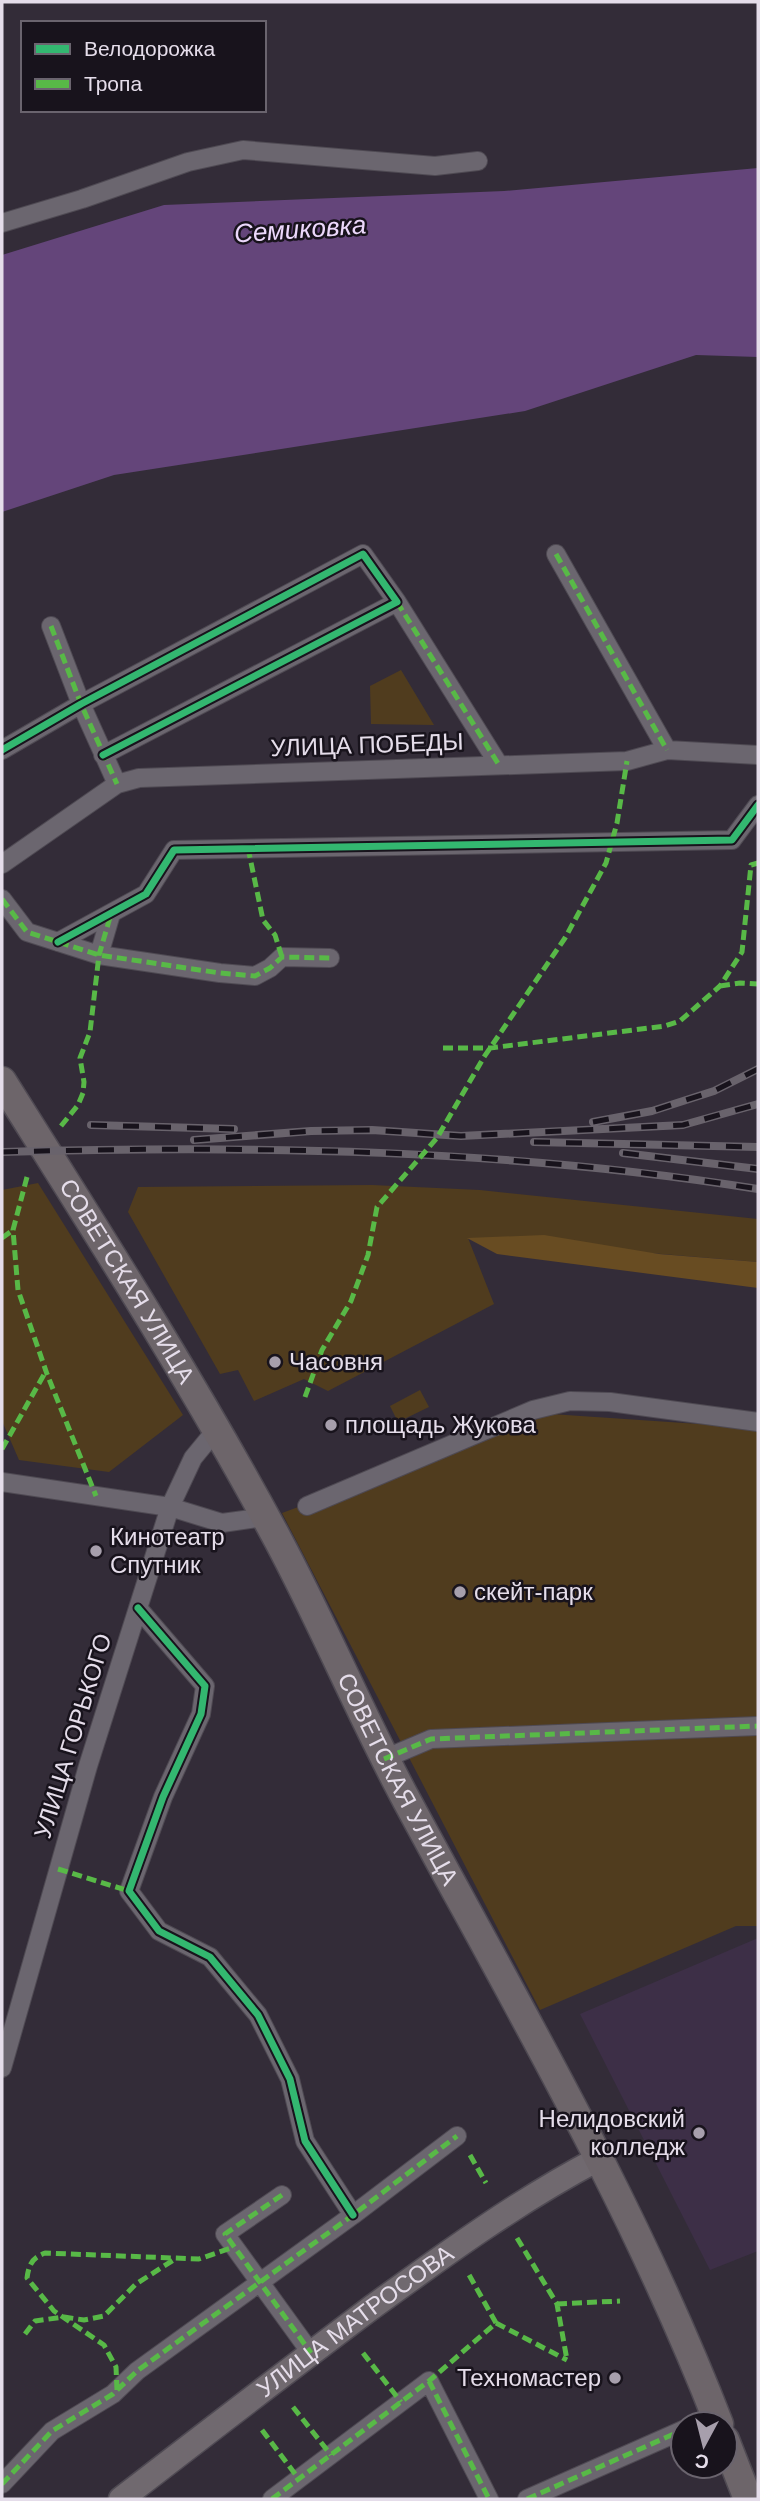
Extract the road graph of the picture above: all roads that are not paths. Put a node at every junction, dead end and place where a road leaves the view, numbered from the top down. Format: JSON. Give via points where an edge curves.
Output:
{"nodes":[{"id":1,"x":478,"y":161,"type":"dead end"},
{"id":2,"x":2,"y":223,"type":"edge"},
{"id":3,"x":556,"y":554,"type":"dead end"},
{"id":4,"x":397,"y":602,"type":"junction"},
{"id":5,"x":51,"y":626,"type":"dead end"},
{"id":6,"x":81,"y":704,"type":"junction"},
{"id":7,"x":2,"y":750,"type":"edge"},
{"id":8,"x":667,"y":750,"type":"junction"},
{"id":9,"x":103,"y":755,"type":"junction"},
{"id":10,"x":758,"y":755,"type":"edge"},
{"id":11,"x":499,"y":765,"type":"junction"},
{"id":12,"x":117,"y":784,"type":"junction"},
{"id":13,"x":758,"y":805,"type":"edge"},
{"id":14,"x":2,"y":864,"type":"edge"},
{"id":15,"x":2,"y":899,"type":"edge"},
{"id":16,"x":111,"y":914,"type":"junction"},
{"id":17,"x":58,"y":942,"type":"junction"},
{"id":18,"x":99,"y":955,"type":"junction"},
{"id":19,"x":330,"y":958,"type":"dead end"},
{"id":20,"x":2,"y":1081,"type":"edge"},
{"id":21,"x":758,"y":1422,"type":"edge"},
{"id":22,"x":216,"y":1430,"type":"junction"},
{"id":23,"x":2,"y":1482,"type":"edge"},
{"id":24,"x":307,"y":1506,"type":"dead end"},
{"id":25,"x":170,"y":1507,"type":"junction"},
{"id":26,"x":265,"y":1517,"type":"junction"},
{"id":27,"x":138,"y":1608,"type":"junction"},
{"id":28,"x":758,"y":1726,"type":"edge"},
{"id":29,"x":384,"y":1759,"type":"junction"},
{"id":30,"x":2,"y":2068,"type":"edge"},
{"id":31,"x":457,"y":2136,"type":"dead end"},
{"id":32,"x":598,"y":2159,"type":"junction"},
{"id":33,"x":282,"y":2195,"type":"dead end"},
{"id":34,"x":353,"y":2215,"type":"junction"},
{"id":35,"x":260,"y":2283,"type":"junction"},
{"id":36,"x":311,"y":2353,"type":"junction"},
{"id":37,"x":708,"y":2410,"type":"edge"},
{"id":38,"x":669,"y":2436,"type":"edge"},
{"id":39,"x":739,"y":2480,"type":"edge"},
{"id":40,"x":2,"y":2484,"type":"edge"},
{"id":41,"x":121,"y":2499,"type":"edge"},
{"id":42,"x":272,"y":2499,"type":"edge"},
{"id":43,"x":489,"y":2499,"type":"edge"},
{"id":44,"x":527,"y":2499,"type":"edge"},
{"id":45,"x":748,"y":2499,"type":"edge"}],
"edges":[{"from":1,"to":2,"type":"street","via":[[435,166],[243,150],[188,162]]},
{"from":3,"to":8,"type":"street"},
{"from":4,"to":6,"type":"street","via":[[363,554]]},
{"from":4,"to":9,"type":"street"},
{"from":4,"to":11,"type":"street"},
{"from":5,"to":6,"type":"street"},
{"from":6,"to":7,"type":"street"},
{"from":6,"to":9,"type":"street"},
{"from":8,"to":10,"type":"street","name":"УЛИЦА ПОБЕДЫ"},
{"from":8,"to":11,"type":"street","name":"УЛИЦА ПОБЕДЫ","via":[[627,761]]},
{"from":9,"to":12,"type":"street"},
{"from":11,"to":12,"type":"street","name":"УЛИЦА ПОБЕДЫ","via":[[139,778]]},
{"from":12,"to":14,"type":"street","name":"УЛИЦА ПОБЕДЫ"},
{"from":13,"to":16,"type":"street","via":[[732,840],[174,849],[146,894]]},
{"from":15,"to":17,"type":"street","via":[[27,932]]},
{"from":16,"to":17,"type":"street"},
{"from":16,"to":18,"type":"street"},
{"from":17,"to":18,"type":"street"},
{"from":18,"to":19,"type":"street","via":[[255,976],[282,957]]},
{"from":20,"to":22,"type":"main road","name":"СОВЕТСКАЯ УЛИЦА"},
{"from":21,"to":24,"type":"street","via":[[570,1401],[533,1410]]},
{"from":22,"to":25,"type":"street","name":"УЛИЦА ГОРЬКОГО","via":[[193,1458]]},
{"from":22,"to":26,"type":"main road","name":"СОВЕТСКАЯ УЛИЦА"},
{"from":23,"to":25,"type":"street"},
{"from":25,"to":26,"type":"street","via":[[222,1523]]},
{"from":25,"to":27,"type":"street","name":"УЛИЦА ГОРЬКОГО"},
{"from":26,"to":29,"type":"main road","name":"СОВЕТСКАЯ УЛИЦА"},
{"from":27,"to":30,"type":"street","name":"УЛИЦА ГОРЬКОГО"},
{"from":27,"to":34,"type":"street","via":[[205,1686],[201,1714],[163,1797],[129,1891],[159,1931],[210,1957],[258,2015],[290,2079],[305,2140]]},
{"from":28,"to":29,"type":"street","via":[[431,1739]]},
{"from":29,"to":32,"type":"main road","name":"СОВЕТСКАЯ УЛИЦА"},
{"from":31,"to":34,"type":"street"},
{"from":32,"to":36,"type":"main road","name":"УЛИЦА МАТРОСОВА","via":[[450,2250]]},
{"from":32,"to":37,"type":"main road","name":"СОВЕТСКАЯ УЛИЦА","via":[[656,2277]]},
{"from":33,"to":35,"type":"street","via":[[225,2234]]},
{"from":34,"to":35,"type":"street"},
{"from":35,"to":36,"type":"street"},
{"from":35,"to":40,"type":"street","via":[[137,2371],[113,2394],[52,2431]]},
{"from":36,"to":41,"type":"main road","name":"УЛИЦА МАТРОСОВА"},
{"from":38,"to":44,"type":"street"},
{"from":39,"to":45,"type":"main road","name":"СОВЕТСКАЯ УЛИЦА"},
{"from":42,"to":43,"type":"street","via":[[429,2381]]}]}
